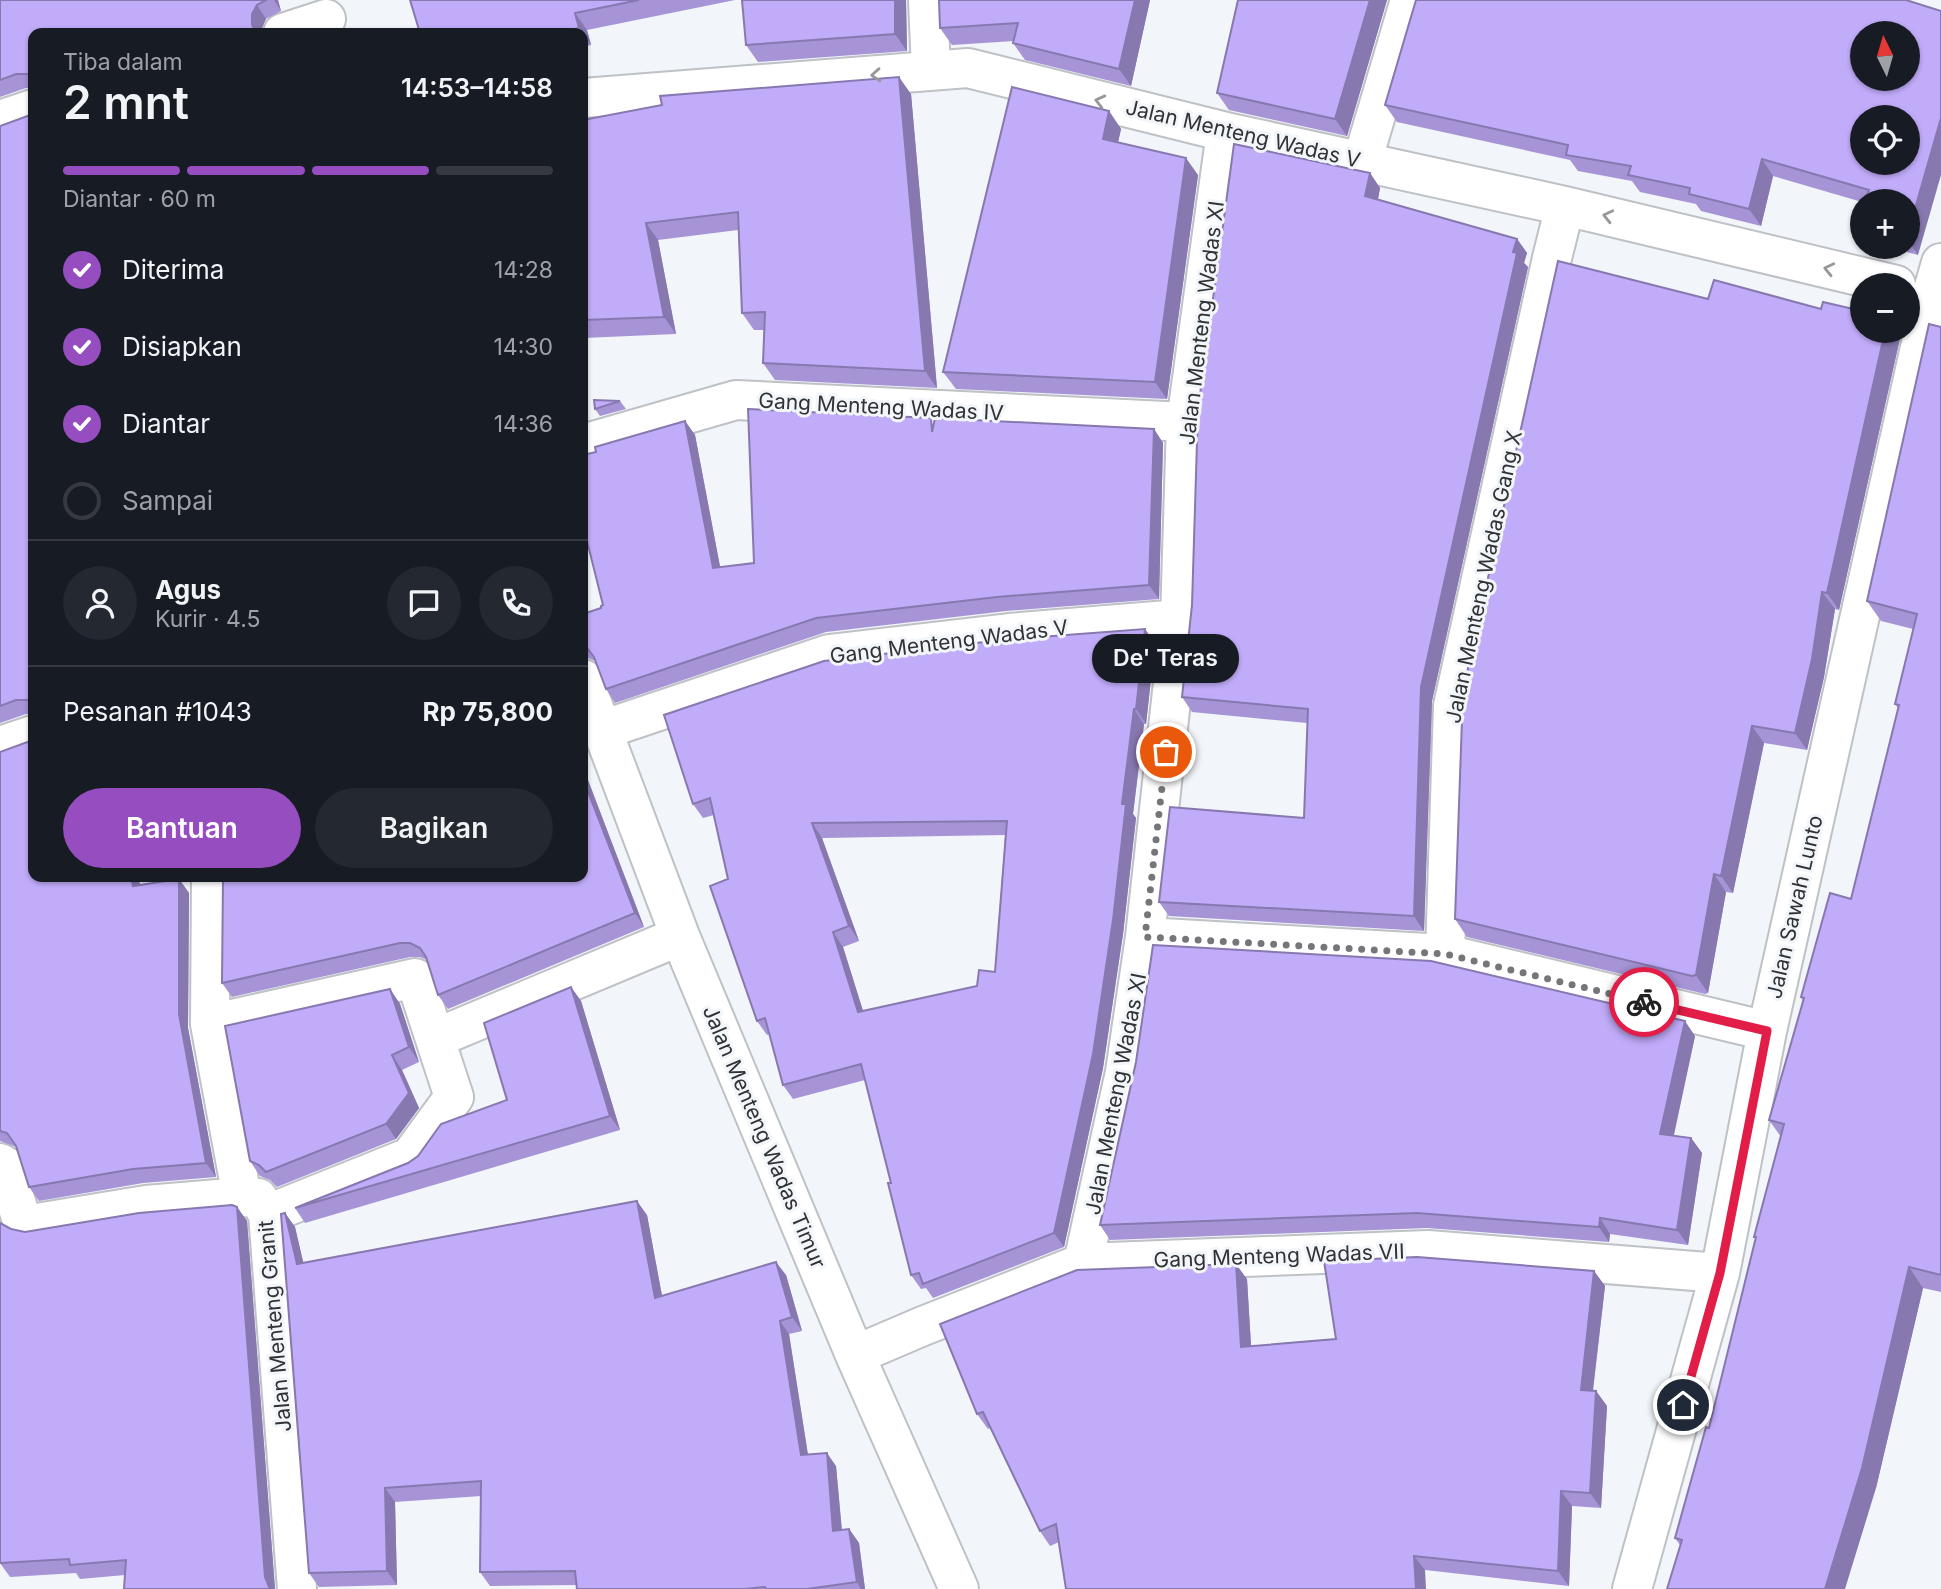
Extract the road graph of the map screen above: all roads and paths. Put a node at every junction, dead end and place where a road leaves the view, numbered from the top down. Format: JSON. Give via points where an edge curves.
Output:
{"nodes":[{"id":1,"x":928,"y":0,"type":"edge"},
{"id":2,"x":1410,"y":0,"type":"edge"},
{"id":3,"x":326,"y":17,"type":"edge"},
{"id":4,"x":296,"y":28,"type":"edge"},
{"id":5,"x":931,"y":71,"type":"junction"},
{"id":6,"x":588,"y":98,"type":"edge"},
{"id":7,"x":28,"y":111,"type":"edge"},
{"id":8,"x":0,"y":120,"type":"edge"},
{"id":9,"x":1226,"y":132,"type":"junction"},
{"id":10,"x":1362,"y":162,"type":"junction"},
{"id":11,"x":1565,"y":206,"type":"junction"},
{"id":12,"x":1850,"y":274,"type":"edge"},
{"id":13,"x":1927,"y":282,"type":"edge"},
{"id":14,"x":1186,"y":422,"type":"junction"},
{"id":15,"x":588,"y":443,"type":"edge"},
{"id":16,"x":1180,"y":619,"type":"junction"},
{"id":17,"x":588,"y":692,"type":"edge"},
{"id":18,"x":602,"y":730,"type":"junction"},
{"id":19,"x":28,"y":737,"type":"edge"},
{"id":20,"x":0,"y":746,"type":"edge"},
{"id":21,"x":211,"y":882,"type":"edge"},
{"id":22,"x":680,"y":936,"type":"junction"},
{"id":23,"x":1145,"y":937,"type":"junction"},
{"id":24,"x":1445,"y":954,"type":"junction"},
{"id":25,"x":210,"y":1024,"type":"junction"},
{"id":26,"x":1767,"y":1031,"type":"junction"},
{"id":27,"x":436,"y":1038,"type":"junction"},
{"id":28,"x":0,"y":1163,"type":"edge"},
{"id":29,"x":255,"y":1205,"type":"junction"},
{"id":30,"x":1083,"y":1264,"type":"junction"},
{"id":31,"x":1720,"y":1273,"type":"junction"},
{"id":32,"x":855,"y":1355,"type":"junction"},
{"id":33,"x":297,"y":1589,"type":"edge"},
{"id":34,"x":959,"y":1589,"type":"edge"},
{"id":35,"x":1632,"y":1589,"type":"edge"}],
"edges":[{"from":1,"to":5,"type":"street"},
{"from":2,"to":10,"type":"street"},
{"from":3,"to":4,"type":"street"},
{"from":5,"to":6,"type":"street","name":"Jalan Menteng Wadas V","one_way":true},
{"from":9,"to":5,"type":"street","name":"Jalan Menteng Wadas V","one_way":true,"via":[[968,68]]},
{"from":7,"to":8,"type":"street"},
{"from":9,"to":10,"type":"street","name":"Jalan Menteng Wadas V"},
{"from":9,"to":14,"type":"street","name":"Jalan Menteng Wadas XI"},
{"from":10,"to":11,"type":"street","name":"Jalan Menteng Wadas V"},
{"from":12,"to":11,"type":"street","name":"Jalan Menteng Wadas V","one_way":true},
{"from":11,"to":24,"type":"street","name":"Jalan Menteng Wadas Gang X","via":[[1453,706]]},
{"from":13,"to":26,"type":"street","name":"Jalan Sawah Lunto"},
{"from":14,"to":15,"type":"street","name":"Gang Menteng Wadas IV","via":[[736,400]]},
{"from":14,"to":16,"type":"street","name":"Jalan Menteng Wadas XI"},
{"from":16,"to":18,"type":"street","name":"Gang Menteng Wadas V","via":[[1009,632],[830,654]]},
{"from":16,"to":23,"type":"street","name":"Jalan Menteng Wadas XI"},
{"from":17,"to":18,"type":"street","name":"Jalan Menteng Wadas Timur"},
{"from":18,"to":22,"type":"street","name":"Jalan Menteng Wadas Timur"},
{"from":19,"to":20,"type":"street"},
{"from":21,"to":25,"type":"street"},
{"from":22,"to":27,"type":"street"},
{"from":22,"to":32,"type":"street","name":"Jalan Menteng Wadas Timur"},
{"from":23,"to":24,"type":"street"},
{"from":23,"to":30,"type":"street","name":"Jalan Menteng Wadas XI","via":[[1125,1072]]},
{"from":24,"to":26,"type":"street"},
{"from":25,"to":27,"type":"street","via":[[415,978]]},
{"from":25,"to":29,"type":"street"},
{"from":26,"to":31,"type":"street","name":"Jalan Sawah Lunto"},
{"from":27,"to":29,"type":"street","via":[[454,1097],[410,1157]]},
{"from":28,"to":29,"type":"street","name":"Jalan Menteng Granit","via":[[10,1179],[21,1218],[31,1224],[146,1205]]},
{"from":29,"to":33,"type":"street","name":"Jalan Menteng Granit"},
{"from":30,"to":31,"type":"street","name":"Gang Menteng Wadas VII","via":[[1428,1250]]},
{"from":30,"to":32,"type":"street","name":"Gang Menteng Wadas VII"},
{"from":31,"to":35,"type":"street","name":"Jalan Sawah Lunto"},
{"from":32,"to":34,"type":"street","name":"Jalan Menteng Wadas Timur"}]}
